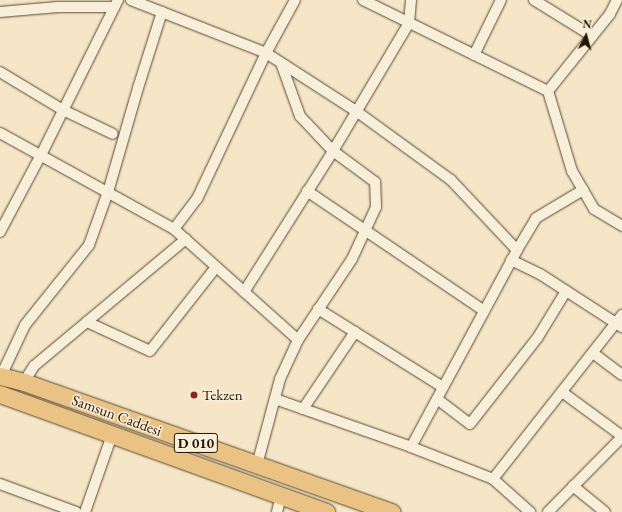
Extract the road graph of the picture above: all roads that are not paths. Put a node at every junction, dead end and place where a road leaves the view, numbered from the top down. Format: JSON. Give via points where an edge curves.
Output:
{"nodes":[{"id":1,"x":131,"y":0,"type":"edge"},
{"id":2,"x":295,"y":0,"type":"edge"},
{"id":3,"x":363,"y":0,"type":"edge"},
{"id":4,"x":411,"y":0,"type":"edge"},
{"id":5,"x":501,"y":0,"type":"edge"},
{"id":6,"x":534,"y":0,"type":"edge"},
{"id":7,"x":555,"y":0,"type":"edge"},
{"id":8,"x":617,"y":0,"type":"edge"},
{"id":9,"x":116,"y":4,"type":"edge"},
{"id":10,"x":550,"y":10,"type":"junction"},
{"id":11,"x":0,"y":12,"type":"edge"},
{"id":12,"x":162,"y":12,"type":"junction"},
{"id":13,"x":409,"y":23,"type":"junction"},
{"id":14,"x":592,"y":36,"type":"junction"},
{"id":15,"x":266,"y":53,"type":"junction"},
{"id":16,"x":474,"y":55,"type":"junction"},
{"id":17,"x":281,"y":63,"type":"junction"},
{"id":18,"x":0,"y":72,"type":"edge"},
{"id":19,"x":548,"y":91,"type":"junction"},
{"id":20,"x":63,"y":110,"type":"junction"},
{"id":21,"x":356,"y":111,"type":"junction"},
{"id":22,"x":0,"y":132,"type":"edge"},
{"id":23,"x":113,"y":134,"type":"dead end"},
{"id":24,"x":333,"y":151,"type":"junction"},
{"id":25,"x":41,"y":155,"type":"junction"},
{"id":26,"x":583,"y":190,"type":"junction"},
{"id":27,"x":307,"y":191,"type":"junction"},
{"id":28,"x":108,"y":192,"type":"junction"},
{"id":29,"x":622,"y":226,"type":"edge"},
{"id":30,"x":174,"y":229,"type":"junction"},
{"id":31,"x":0,"y":232,"type":"edge"},
{"id":32,"x":365,"y":232,"type":"junction"},
{"id":33,"x":186,"y":239,"type":"junction"},
{"id":34,"x":517,"y":250,"type":"junction"},
{"id":35,"x":511,"y":260,"type":"junction"},
{"id":36,"x":216,"y":267,"type":"junction"},
{"id":37,"x":566,"y":291,"type":"junction"},
{"id":38,"x":244,"y":292,"type":"junction"},
{"id":39,"x":318,"y":309,"type":"junction"},
{"id":40,"x":484,"y":311,"type":"junction"},
{"id":41,"x":87,"y":322,"type":"junction"},
{"id":42,"x":620,"y":322,"type":"edge"},
{"id":43,"x":355,"y":332,"type":"junction"},
{"id":44,"x":298,"y":340,"type":"junction"},
{"id":45,"x":593,"y":353,"type":"junction"},
{"id":46,"x":622,"y":375,"type":"edge"},
{"id":47,"x":1,"y":376,"type":"edge"},
{"id":48,"x":24,"y":382,"type":"junction"},
{"id":49,"x":443,"y":387,"type":"junction"},
{"id":50,"x":562,"y":392,"type":"junction"},
{"id":51,"x":0,"y":394,"type":"edge"},
{"id":52,"x":275,"y":399,"type":"junction"},
{"id":53,"x":437,"y":399,"type":"junction"},
{"id":54,"x":303,"y":409,"type":"junction"},
{"id":55,"x":112,"y":435,"type":"junction"},
{"id":56,"x":622,"y":437,"type":"edge"},
{"id":57,"x":411,"y":447,"type":"junction"},
{"id":58,"x":257,"y":465,"type":"junction"},
{"id":59,"x":493,"y":478,"type":"junction"},
{"id":60,"x":0,"y":484,"type":"edge"},
{"id":61,"x":573,"y":486,"type":"junction"},
{"id":62,"x":279,"y":504,"type":"edge"},
{"id":63,"x":76,"y":512,"type":"edge"},
{"id":64,"x":85,"y":512,"type":"edge"},
{"id":65,"x":326,"y":512,"type":"edge"},
{"id":66,"x":392,"y":512,"type":"edge"},
{"id":67,"x":530,"y":512,"type":"edge"},
{"id":68,"x":548,"y":512,"type":"edge"},
{"id":69,"x":605,"y":512,"type":"edge"}],
"edges":[{"from":1,"to":12,"type":"street"},
{"from":2,"to":15,"type":"street"},
{"from":3,"to":13,"type":"street"},
{"from":4,"to":13,"type":"street"},
{"from":5,"to":16,"type":"street"},
{"from":6,"to":10,"type":"street"},
{"from":7,"to":10,"type":"street"},
{"from":8,"to":14,"type":"street","via":[[610,14]]},
{"from":9,"to":11,"type":"street"},
{"from":9,"to":20,"type":"street"},
{"from":10,"to":14,"type":"street"},
{"from":12,"to":15,"type":"street"},
{"from":12,"to":28,"type":"street"},
{"from":13,"to":16,"type":"street"},
{"from":13,"to":21,"type":"street"},
{"from":14,"to":19,"type":"street"},
{"from":15,"to":17,"type":"street"},
{"from":15,"to":30,"type":"street","via":[[197,199]]},
{"from":16,"to":19,"type":"street"},
{"from":17,"to":21,"type":"street"},
{"from":17,"to":24,"type":"street","via":[[300,116]]},
{"from":18,"to":20,"type":"street"},
{"from":19,"to":26,"type":"street","via":[[572,171]]},
{"from":20,"to":23,"type":"street"},
{"from":20,"to":25,"type":"street"},
{"from":21,"to":24,"type":"street"},
{"from":21,"to":34,"type":"street","via":[[451,180]]},
{"from":22,"to":25,"type":"street"},
{"from":24,"to":27,"type":"street"},
{"from":24,"to":32,"type":"street","via":[[375,182],[376,208]]},
{"from":25,"to":28,"type":"street"},
{"from":25,"to":31,"type":"street"},
{"from":26,"to":29,"type":"street","via":[[594,209]]},
{"from":26,"to":34,"type":"street","via":[[536,218]]},
{"from":27,"to":32,"type":"street"},
{"from":27,"to":38,"type":"street"},
{"from":28,"to":30,"type":"street"},
{"from":28,"to":47,"type":"street","via":[[89,245],[25,325]]},
{"from":30,"to":33,"type":"street"},
{"from":32,"to":39,"type":"street","via":[[352,259]]},
{"from":32,"to":40,"type":"street"},
{"from":33,"to":36,"type":"street"},
{"from":33,"to":41,"type":"street"},
{"from":34,"to":35,"type":"street"},
{"from":35,"to":37,"type":"street","via":[[540,274]]},
{"from":35,"to":40,"type":"street"},
{"from":36,"to":38,"type":"street"},
{"from":36,"to":41,"type":"street","via":[[150,351]]},
{"from":37,"to":42,"type":"street"},
{"from":37,"to":53,"type":"street","via":[[538,337],[470,424]]},
{"from":38,"to":44,"type":"street"},
{"from":39,"to":43,"type":"street"},
{"from":39,"to":44,"type":"street"},
{"from":40,"to":49,"type":"street"},
{"from":41,"to":48,"type":"street","via":[[34,366]]},
{"from":42,"to":45,"type":"street"},
{"from":43,"to":49,"type":"street"},
{"from":43,"to":54,"type":"street"},
{"from":44,"to":52,"type":"street","via":[[280,379]]},
{"from":45,"to":46,"type":"street"},
{"from":45,"to":50,"type":"street"},
{"from":47,"to":48,"type":"highway","name":"Samsun Caddesi","number":"D 010"},
{"from":48,"to":58,"type":"highway","name":"Samsun Caddesi","number":"D 010"},
{"from":49,"to":53,"type":"street"},
{"from":50,"to":56,"type":"street"},
{"from":50,"to":59,"type":"street"},
{"from":51,"to":55,"type":"highway","name":"Samsun Caddesi","number":"D 010"},
{"from":52,"to":54,"type":"street"},
{"from":52,"to":58,"type":"street"},
{"from":53,"to":57,"type":"street"},
{"from":54,"to":57,"type":"street"},
{"from":55,"to":62,"type":"highway","name":"Samsun Caddesi","number":"D 010"},
{"from":55,"to":64,"type":"street"},
{"from":56,"to":61,"type":"street"},
{"from":57,"to":59,"type":"street"},
{"from":58,"to":66,"type":"highway","name":"Samsun Caddesi","number":"D 010"},
{"from":59,"to":67,"type":"street"},
{"from":60,"to":63,"type":"street"},
{"from":61,"to":68,"type":"street"},
{"from":61,"to":69,"type":"street"},
{"from":62,"to":65,"type":"highway","name":"Samsun Caddesi","number":"D 010"}]}
